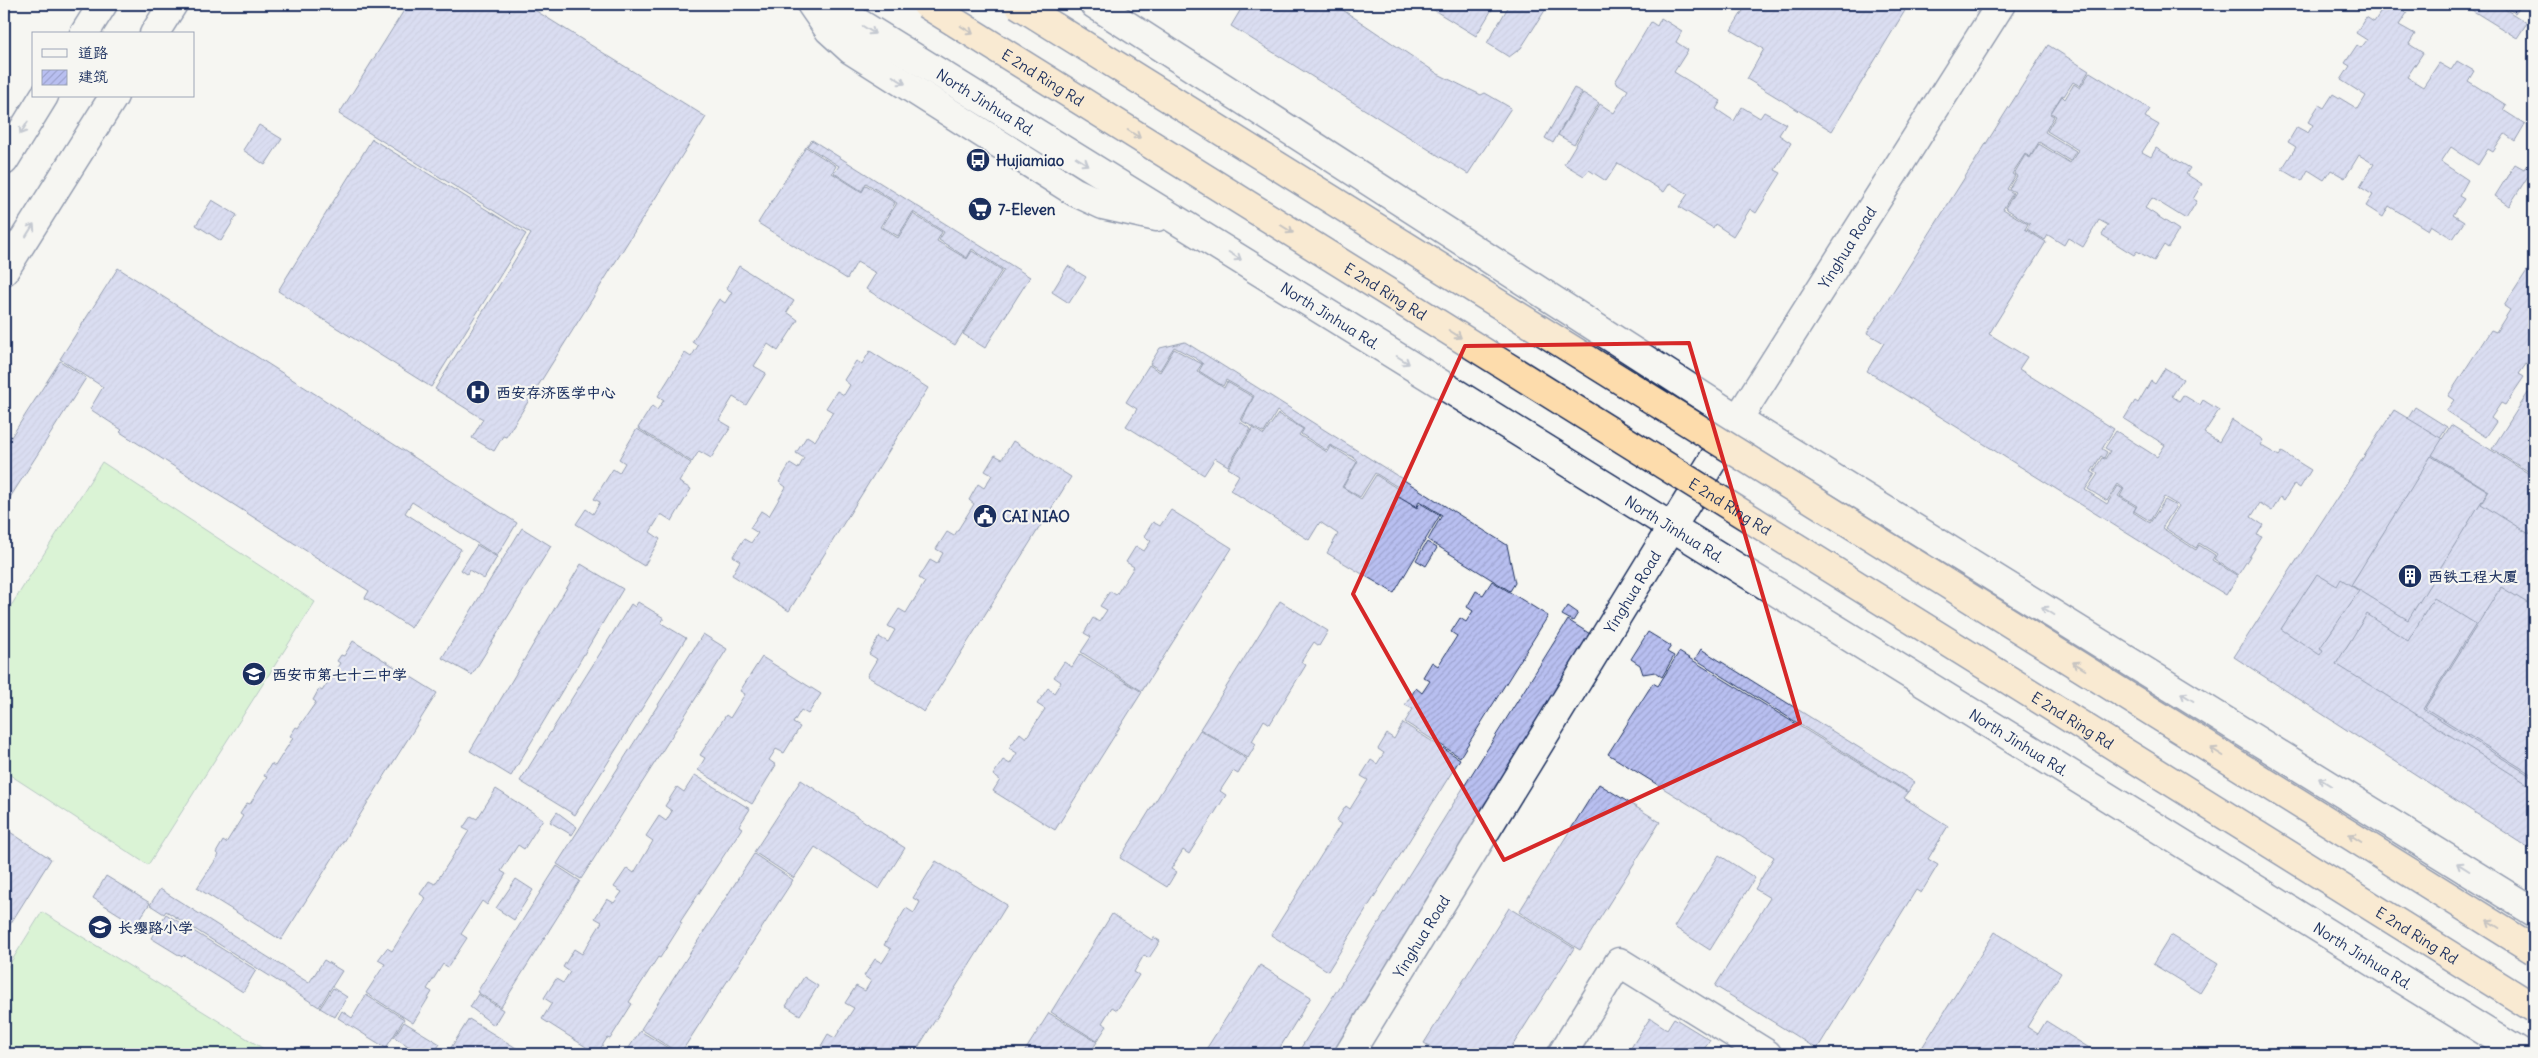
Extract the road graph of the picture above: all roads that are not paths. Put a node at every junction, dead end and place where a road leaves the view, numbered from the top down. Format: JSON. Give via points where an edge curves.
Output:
{"nodes":[{"id":1,"x":103,"y":4,"type":"edge"},
{"id":2,"x":173,"y":4,"type":"edge"},
{"id":3,"x":810,"y":4,"type":"edge"},
{"id":4,"x":828,"y":4,"type":"edge"},
{"id":5,"x":926,"y":4,"type":"edge"},
{"id":6,"x":1018,"y":4,"type":"edge"},
{"id":7,"x":1094,"y":4,"type":"edge"},
{"id":8,"x":2001,"y":4,"type":"edge"},
{"id":9,"x":85,"y":32,"type":"edge"},
{"id":10,"x":155,"y":32,"type":"edge"},
{"id":11,"x":43,"y":98,"type":"edge"},
{"id":12,"x":113,"y":98,"type":"edge"},
{"id":13,"x":4,"y":161,"type":"edge"},
{"id":14,"x":1200,"y":235,"type":"junction"},
{"id":15,"x":4,"y":271,"type":"edge"},
{"id":16,"x":1738,"y":419,"type":"junction"},
{"id":17,"x":1673,"y":527,"type":"junction"},
{"id":18,"x":2534,"y":912,"type":"edge"},
{"id":19,"x":2534,"y":950,"type":"edge"},
{"id":20,"x":2534,"y":1008,"type":"edge"},
{"id":21,"x":1349,"y":1054,"type":"edge"},
{"id":22,"x":1562,"y":1054,"type":"edge"},
{"id":23,"x":1767,"y":1054,"type":"edge"},
{"id":24,"x":2522,"y":1054,"type":"edge"}],
"edges":[{"from":1,"to":9,"type":"main road"},
{"from":2,"to":10,"type":"main road"},
{"from":3,"to":14,"type":"main road","one_way":true,"via":[[829,30],[851,50],[1075,192],[1103,205],[1161,217]]},
{"from":4,"to":14,"type":"main road","name":"North Jinhua Rd.","one_way":true},
{"from":5,"to":20,"type":"highway","name":"E 2nd Ring Rd","one_way":true,"bridge":true},
{"from":19,"to":6,"type":"highway","one_way":true,"bridge":true},
{"from":7,"to":16,"type":"main road"},
{"from":8,"to":16,"type":"main road","name":"Yinghua Road"},
{"from":11,"to":13,"type":"main road","one_way":true},
{"from":15,"to":12,"type":"main road","one_way":true},
{"from":14,"to":17,"type":"main road","name":"North Jinhua Rd.","one_way":true},
{"from":16,"to":17,"type":"main road","name":"Yinghua Road"},
{"from":18,"to":16,"type":"main road","one_way":true},
{"from":17,"to":21,"type":"main road","name":"Yinghua Road"},
{"from":17,"to":24,"type":"main road","name":"North Jinhua Rd."},
{"from":22,"to":23,"type":"main road","via":[[1619,962]]}]}
